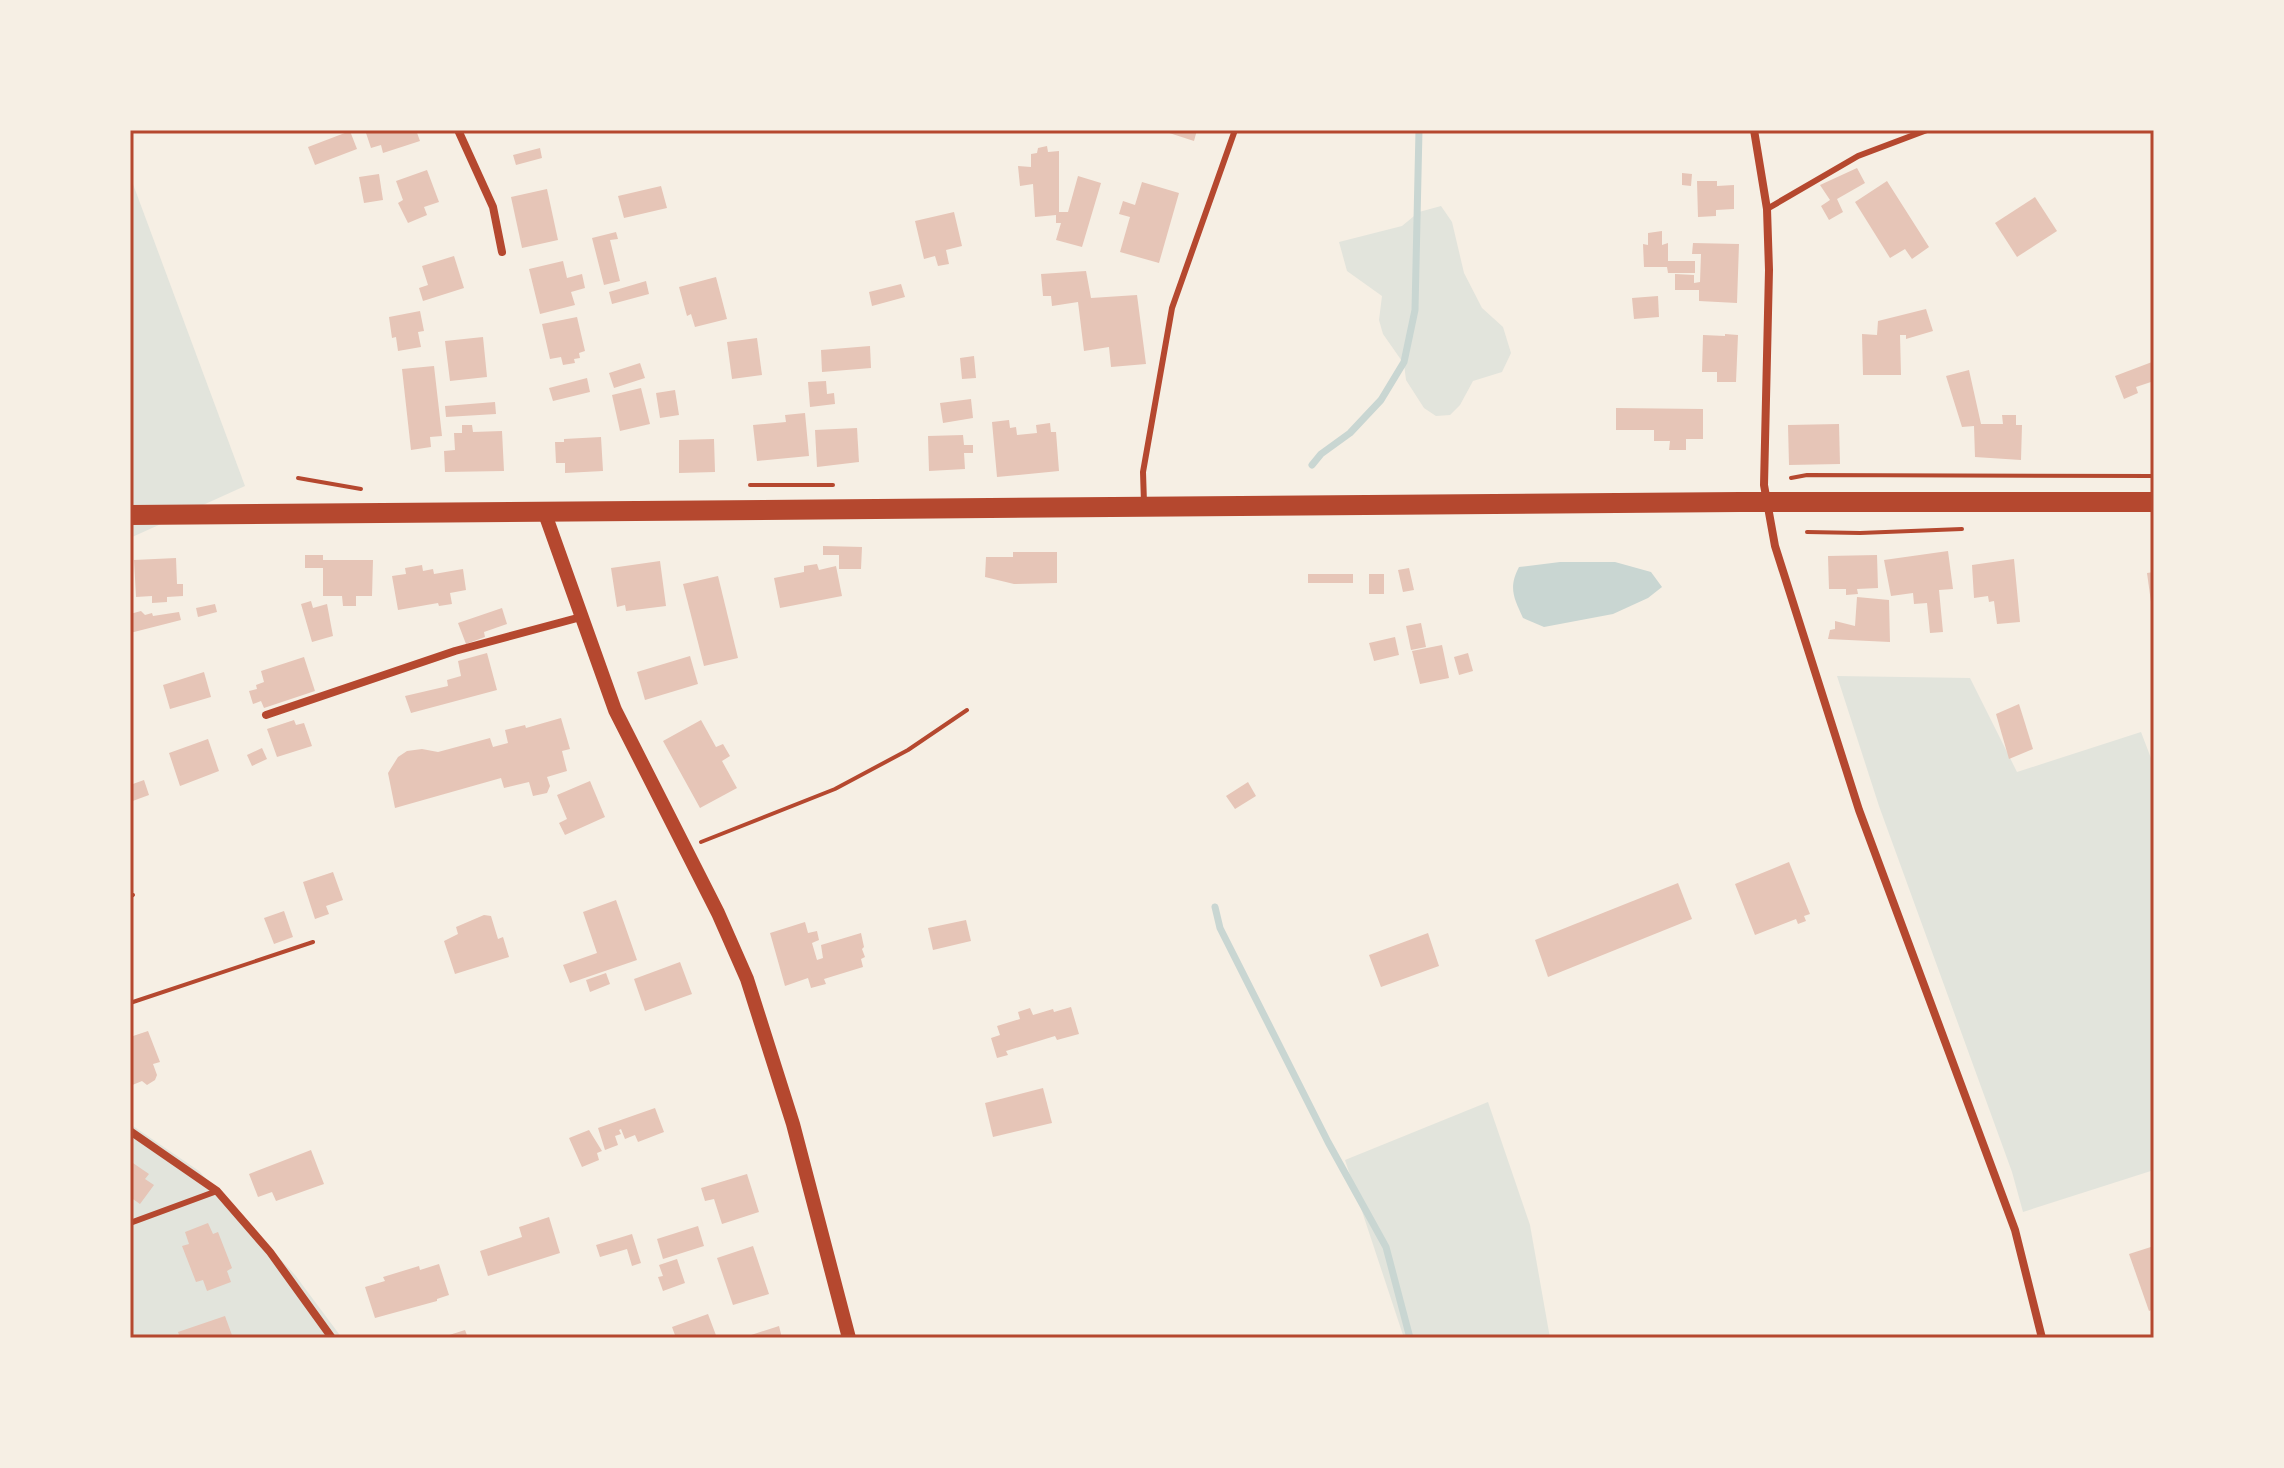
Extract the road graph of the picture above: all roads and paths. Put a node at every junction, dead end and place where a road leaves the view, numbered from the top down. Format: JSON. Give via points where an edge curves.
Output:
{"nodes":[{"id":1,"x":458,"y":130,"type":"edge"},
{"id":2,"x":1235,"y":130,"type":"edge"},
{"id":3,"x":1754,"y":130,"type":"edge"},
{"id":4,"x":1927,"y":130,"type":"edge"},
{"id":5,"x":1767,"y":209,"type":"junction"},
{"id":6,"x":502,"y":252,"type":"dead end"},
{"id":7,"x":2154,"y":476,"type":"edge"},
{"id":8,"x":1785,"y":478,"type":"dead end"},
{"id":9,"x":841,"y":485,"type":"dead end"},
{"id":10,"x":738,"y":486,"type":"dead end"},
{"id":11,"x":2154,"y":502,"type":"edge"},
{"id":12,"x":1767,"y":503,"type":"junction"},
{"id":13,"x":1144,"y":507,"type":"junction"},
{"id":14,"x":544,"y":511,"type":"junction"},
{"id":15,"x":130,"y":515,"type":"edge"},
{"id":16,"x":1962,"y":529,"type":"dead end"},
{"id":17,"x":1807,"y":532,"type":"dead end"},
{"id":18,"x":581,"y":617,"type":"junction"},
{"id":19,"x":967,"y":710,"type":"dead end"},
{"id":20,"x":266,"y":715,"type":"dead end"},
{"id":21,"x":685,"y":848,"type":"junction"},
{"id":22,"x":313,"y":942,"type":"dead end"},
{"id":23,"x":130,"y":1003,"type":"edge"},
{"id":24,"x":130,"y":1131,"type":"edge"},
{"id":25,"x":217,"y":1191,"type":"junction"},
{"id":26,"x":130,"y":1223,"type":"edge"},
{"id":27,"x":332,"y":1338,"type":"edge"},
{"id":28,"x":849,"y":1338,"type":"edge"},
{"id":29,"x":2042,"y":1338,"type":"edge"}],
"edges":[{"from":1,"to":6,"type":"street","via":[[493,207]]},
{"from":2,"to":13,"type":"lane","via":[[1172,308],[1143,472]]},
{"from":3,"to":5,"type":"street"},
{"from":4,"to":5,"type":"lane","via":[[1858,156]]},
{"from":5,"to":12,"type":"street"},
{"from":7,"to":8,"type":"path"},
{"from":9,"to":10,"type":"path"},
{"from":11,"to":12,"type":"main road"},
{"from":12,"to":13,"type":"main road"},
{"from":12,"to":29,"type":"street","via":[[1775,546],[1859,810],[2015,1230]]},
{"from":13,"to":14,"type":"main road"},
{"from":14,"to":15,"type":"main road"},
{"from":14,"to":18,"type":"street"},
{"from":16,"to":17,"type":"path"},
{"from":18,"to":20,"type":"street","via":[[455,651]]},
{"from":18,"to":21,"type":"street","via":[[615,710]]},
{"from":19,"to":21,"type":"path","via":[[908,750],[835,789]]},
{"from":21,"to":28,"type":"street","via":[[735,952],[769,1043]]},
{"from":22,"to":23,"type":"path"},
{"from":24,"to":25,"type":"street"},
{"from":25,"to":26,"type":"lane"},
{"from":25,"to":27,"type":"street","via":[[270,1252]]}]}
